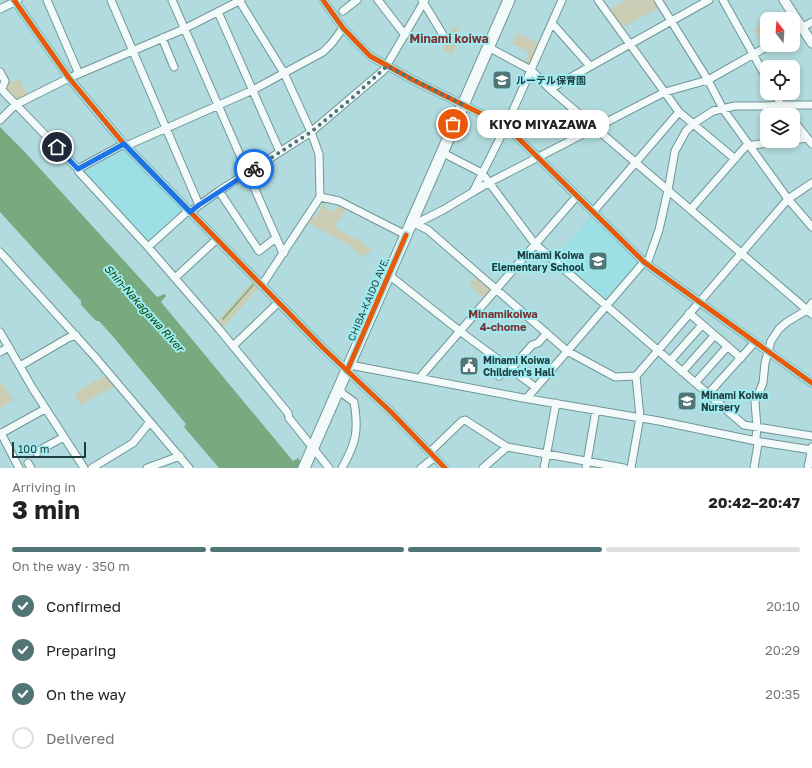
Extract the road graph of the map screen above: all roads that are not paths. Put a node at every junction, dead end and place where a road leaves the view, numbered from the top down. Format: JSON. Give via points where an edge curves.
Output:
{"nodes":[{"id":1,"x":15,"y":0,"type":"edge"},
{"id":2,"x":47,"y":0,"type":"edge"},
{"id":3,"x":111,"y":0,"type":"edge"},
{"id":4,"x":172,"y":0,"type":"edge"},
{"id":5,"x":240,"y":0,"type":"edge"},
{"id":6,"x":323,"y":0,"type":"edge"},
{"id":7,"x":357,"y":0,"type":"edge"},
{"id":8,"x":378,"y":0,"type":"edge"},
{"id":9,"x":509,"y":0,"type":"edge"},
{"id":10,"x":562,"y":0,"type":"edge"},
{"id":11,"x":598,"y":0,"type":"edge"},
{"id":12,"x":658,"y":0,"type":"edge"},
{"id":13,"x":709,"y":0,"type":"edge"},
{"id":14,"x":723,"y":0,"type":"edge"},
{"id":15,"x":784,"y":0,"type":"edge"},
{"id":16,"x":424,"y":1,"type":"edge"},
{"id":17,"x":0,"y":9,"type":"edge"},
{"id":18,"x":343,"y":11,"type":"dead end"},
{"id":19,"x":218,"y":12,"type":"junction"},
{"id":20,"x":671,"y":21,"type":"junction"},
{"id":21,"x":812,"y":22,"type":"edge"},
{"id":22,"x":552,"y":23,"type":"junction"},
{"id":23,"x":343,"y":28,"type":"junction"},
{"id":24,"x":802,"y":28,"type":"junction"},
{"id":25,"x":184,"y":29,"type":"junction"},
{"id":26,"x":405,"y":35,"type":"junction"},
{"id":27,"x":162,"y":38,"type":"junction"},
{"id":28,"x":445,"y":38,"type":"dead end"},
{"id":29,"x":812,"y":43,"type":"edge"},
{"id":30,"x":630,"y":44,"type":"junction"},
{"id":31,"x":488,"y":47,"type":"junction"},
{"id":32,"x":133,"y":50,"type":"junction"},
{"id":33,"x":760,"y":51,"type":"edge"},
{"id":34,"x":754,"y":54,"type":"junction"},
{"id":35,"x":387,"y":66,"type":"junction"},
{"id":36,"x":590,"y":66,"type":"junction"},
{"id":37,"x":760,"y":66,"type":"edge"},
{"id":38,"x":174,"y":67,"type":"dead end"},
{"id":39,"x":531,"y":70,"type":"junction"},
{"id":40,"x":0,"y":72,"type":"edge"},
{"id":41,"x":284,"y":73,"type":"junction"},
{"id":42,"x":79,"y":74,"type":"junction"},
{"id":43,"x":69,"y":78,"type":"junction"},
{"id":44,"x":708,"y":80,"type":"junction"},
{"id":45,"x":1,"y":89,"type":"edge"},
{"id":46,"x":550,"y":89,"type":"junction"},
{"id":47,"x":253,"y":90,"type":"junction"},
{"id":48,"x":665,"y":92,"type":"junction"},
{"id":49,"x":778,"y":100,"type":"edge"},
{"id":50,"x":462,"y":104,"type":"junction"},
{"id":51,"x":812,"y":104,"type":"edge"},
{"id":52,"x":15,"y":105,"type":"junction"},
{"id":53,"x":218,"y":105,"type":"junction"},
{"id":54,"x":781,"y":105,"type":"junction"},
{"id":55,"x":783,"y":108,"type":"edge"},
{"id":56,"x":723,"y":109,"type":"junction"},
{"id":57,"x":679,"y":112,"type":"junction"},
{"id":58,"x":0,"y":120,"type":"edge"},
{"id":59,"x":693,"y":124,"type":"junction"},
{"id":60,"x":506,"y":126,"type":"junction"},
{"id":61,"x":166,"y":128,"type":"junction"},
{"id":62,"x":596,"y":128,"type":"junction"},
{"id":63,"x":800,"y":129,"type":"edge"},
{"id":64,"x":311,"y":132,"type":"junction"},
{"id":65,"x":807,"y":138,"type":"junction"},
{"id":66,"x":800,"y":139,"type":"edge"},
{"id":67,"x":760,"y":144,"type":"edge"},
{"id":68,"x":812,"y":144,"type":"edge"},
{"id":69,"x":125,"y":145,"type":"junction"},
{"id":70,"x":749,"y":145,"type":"junction"},
{"id":71,"x":280,"y":152,"type":"junction"},
{"id":72,"x":441,"y":152,"type":"junction"},
{"id":73,"x":538,"y":157,"type":"junction"},
{"id":74,"x":734,"y":159,"type":"junction"},
{"id":75,"x":636,"y":162,"type":"junction"},
{"id":76,"x":78,"y":169,"type":"junction"},
{"id":77,"x":482,"y":172,"type":"junction"},
{"id":78,"x":248,"y":173,"type":"junction"},
{"id":79,"x":490,"y":182,"type":"junction"},
{"id":80,"x":812,"y":183,"type":"edge"},
{"id":81,"x":668,"y":190,"type":"junction"},
{"id":82,"x":219,"y":191,"type":"junction"},
{"id":83,"x":473,"y":192,"type":"junction"},
{"id":84,"x":577,"y":196,"type":"junction"},
{"id":85,"x":320,"y":197,"type":"junction"},
{"id":86,"x":788,"y":199,"type":"junction"},
{"id":87,"x":199,"y":205,"type":"junction"},
{"id":88,"x":691,"y":209,"type":"junction"},
{"id":89,"x":189,"y":211,"type":"junction"},
{"id":90,"x":593,"y":212,"type":"junction"},
{"id":91,"x":413,"y":223,"type":"junction"},
{"id":92,"x":812,"y":228,"type":"edge"},
{"id":93,"x":406,"y":234,"type":"junction"},
{"id":94,"x":276,"y":238,"type":"junction"},
{"id":95,"x":217,"y":239,"type":"junction"},
{"id":96,"x":535,"y":244,"type":"junction"},
{"id":97,"x":148,"y":247,"type":"junction"},
{"id":98,"x":0,"y":252,"type":"edge"},
{"id":99,"x":742,"y":252,"type":"junction"},
{"id":100,"x":284,"y":253,"type":"junction"},
{"id":101,"x":646,"y":263,"type":"junction"},
{"id":102,"x":389,"y":275,"type":"junction"},
{"id":103,"x":175,"y":278,"type":"junction"},
{"id":104,"x":262,"y":284,"type":"junction"},
{"id":105,"x":497,"y":290,"type":"junction"},
{"id":106,"x":279,"y":302,"type":"junction"},
{"id":107,"x":699,"y":302,"type":"junction"},
{"id":108,"x":812,"y":303,"type":"edge"},
{"id":109,"x":606,"y":306,"type":"junction"},
{"id":110,"x":809,"y":312,"type":"edge"},
{"id":111,"x":689,"y":313,"type":"junction"},
{"id":112,"x":702,"y":325,"type":"junction"},
{"id":113,"x":0,"y":332,"type":"edge"},
{"id":114,"x":460,"y":332,"type":"junction"},
{"id":115,"x":546,"y":333,"type":"junction"},
{"id":116,"x":76,"y":335,"type":"junction"},
{"id":117,"x":714,"y":336,"type":"junction"},
{"id":118,"x":755,"y":342,"type":"junction"},
{"id":119,"x":233,"y":346,"type":"junction"},
{"id":120,"x":727,"y":346,"type":"junction"},
{"id":121,"x":9,"y":348,"type":"junction"},
{"id":122,"x":658,"y":350,"type":"junction"},
{"id":123,"x":567,"y":351,"type":"junction"},
{"id":124,"x":768,"y":351,"type":"junction"},
{"id":125,"x":0,"y":352,"type":"edge"},
{"id":126,"x":741,"y":358,"type":"junction"},
{"id":127,"x":670,"y":362,"type":"junction"},
{"id":128,"x":20,"y":366,"type":"junction"},
{"id":129,"x":349,"y":367,"type":"junction"},
{"id":130,"x":509,"y":368,"type":"junction"},
{"id":131,"x":682,"y":372,"type":"junction"},
{"id":132,"x":500,"y":376,"type":"dead end"},
{"id":133,"x":636,"y":376,"type":"junction"},
{"id":134,"x":421,"y":378,"type":"junction"},
{"id":135,"x":695,"y":383,"type":"junction"},
{"id":136,"x":812,"y":383,"type":"edge"},
{"id":137,"x":535,"y":387,"type":"junction"},
{"id":138,"x":339,"y":389,"type":"junction"},
{"id":139,"x":353,"y":394,"type":"dead end"},
{"id":140,"x":708,"y":394,"type":"junction"},
{"id":141,"x":527,"y":398,"type":"junction"},
{"id":142,"x":354,"y":402,"type":"junction"},
{"id":143,"x":556,"y":403,"type":"junction"},
{"id":144,"x":45,"y":409,"type":"junction"},
{"id":145,"x":596,"y":410,"type":"junction"},
{"id":146,"x":640,"y":417,"type":"junction"},
{"id":147,"x":150,"y":422,"type":"junction"},
{"id":148,"x":757,"y":427,"type":"junction"},
{"id":149,"x":0,"y":434,"type":"edge"},
{"id":150,"x":812,"y":436,"type":"edge"},
{"id":151,"x":64,"y":437,"type":"junction"},
{"id":152,"x":757,"y":441,"type":"junction"},
{"id":153,"x":812,"y":446,"type":"edge"},
{"id":154,"x":507,"y":447,"type":"junction"},
{"id":155,"x":812,"y":450,"type":"edge"},
{"id":156,"x":311,"y":451,"type":"junction"},
{"id":157,"x":37,"y":453,"type":"dead end"},
{"id":158,"x":547,"y":454,"type":"junction"},
{"id":159,"x":433,"y":455,"type":"junction"},
{"id":160,"x":180,"y":456,"type":"junction"},
{"id":161,"x":587,"y":465,"type":"edge"},
{"id":162,"x":19,"y":468,"type":"edge"},
{"id":163,"x":84,"y":468,"type":"edge"},
{"id":164,"x":92,"y":468,"type":"edge"},
{"id":165,"x":147,"y":468,"type":"edge"},
{"id":166,"x":189,"y":468,"type":"edge"},
{"id":167,"x":304,"y":468,"type":"edge"},
{"id":168,"x":329,"y":468,"type":"edge"},
{"id":169,"x":342,"y":468,"type":"edge"},
{"id":170,"x":421,"y":468,"type":"edge"},
{"id":171,"x":445,"y":468,"type":"edge"},
{"id":172,"x":483,"y":468,"type":"edge"},
{"id":173,"x":544,"y":468,"type":"edge"},
{"id":174,"x":624,"y":468,"type":"edge"},
{"id":175,"x":631,"y":468,"type":"edge"},
{"id":176,"x":754,"y":468,"type":"edge"},
{"id":177,"x":808,"y":468,"type":"edge"}],
"edges":[{"from":1,"to":17,"type":"street"},
{"from":1,"to":43,"type":"street"},
{"from":2,"to":42,"type":"street"},
{"from":3,"to":32,"type":"street"},
{"from":4,"to":25,"type":"street"},
{"from":5,"to":19,"type":"street"},
{"from":5,"to":41,"type":"street"},
{"from":6,"to":23,"type":"street"},
{"from":7,"to":18,"type":"street"},
{"from":8,"to":26,"type":"street"},
{"from":9,"to":31,"type":"highway","name":"CHIBA-KAIDO AVE."},
{"from":10,"to":22,"type":"street"},
{"from":11,"to":30,"type":"street"},
{"from":12,"to":20,"type":"street"},
{"from":13,"to":20,"type":"street"},
{"from":14,"to":34,"type":"street"},
{"from":15,"to":24,"type":"main road"},
{"from":16,"to":26,"type":"street"},
{"from":16,"to":28,"type":"street"},
{"from":19,"to":25,"type":"street"},
{"from":19,"to":47,"type":"street"},
{"from":20,"to":30,"type":"street"},
{"from":20,"to":44,"type":"street"},
{"from":21,"to":24,"type":"street"},
{"from":22,"to":36,"type":"street"},
{"from":22,"to":39,"type":"street"},
{"from":23,"to":35,"type":"street","via":[[370,56]]},
{"from":23,"to":41,"type":"street","via":[[323,52]]},
{"from":24,"to":29,"type":"main road"},
{"from":25,"to":27,"type":"street"},
{"from":25,"to":53,"type":"street"},
{"from":26,"to":35,"type":"street"},
{"from":27,"to":32,"type":"street"},
{"from":27,"to":38,"type":"street"},
{"from":30,"to":36,"type":"street"},
{"from":30,"to":48,"type":"street"},
{"from":31,"to":39,"type":"street"},
{"from":31,"to":50,"type":"highway","name":"CHIBA-KAIDO AVE."},
{"from":32,"to":42,"type":"street"},
{"from":32,"to":61,"type":"street"},
{"from":33,"to":34,"type":"street"},
{"from":34,"to":37,"type":"street"},
{"from":34,"to":44,"type":"street"},
{"from":35,"to":50,"type":"street"},
{"from":35,"to":64,"type":"street"},
{"from":36,"to":46,"type":"street"},
{"from":39,"to":46,"type":"street"},
{"from":39,"to":60,"type":"street"},
{"from":40,"to":45,"type":"street","via":[[5,81]]},
{"from":41,"to":47,"type":"street"},
{"from":41,"to":64,"type":"street"},
{"from":42,"to":43,"type":"street"},
{"from":43,"to":52,"type":"street"},
{"from":43,"to":69,"type":"street"},
{"from":44,"to":48,"type":"street"},
{"from":44,"to":56,"type":"street"},
{"from":45,"to":52,"type":"street"},
{"from":46,"to":62,"type":"street"},
{"from":47,"to":53,"type":"street"},
{"from":47,"to":71,"type":"street"},
{"from":48,"to":57,"type":"street"},
{"from":48,"to":62,"type":"street"},
{"from":49,"to":54,"type":"street"},
{"from":50,"to":60,"type":"street"},
{"from":50,"to":72,"type":"highway","name":"CHIBA-KAIDO AVE."},
{"from":51,"to":54,"type":"street"},
{"from":52,"to":58,"type":"street"},
{"from":52,"to":76,"type":"street"},
{"from":53,"to":61,"type":"street"},
{"from":53,"to":78,"type":"street"},
{"from":54,"to":55,"type":"street"},
{"from":54,"to":56,"type":"street","via":[[735,106]]},
{"from":56,"to":59,"type":"street","via":[[713,111]]},
{"from":56,"to":70,"type":"street"},
{"from":57,"to":59,"type":"street"},
{"from":57,"to":75,"type":"street"},
{"from":59,"to":74,"type":"street"},
{"from":59,"to":81,"type":"street","via":[[675,151]]},
{"from":60,"to":73,"type":"street"},
{"from":60,"to":77,"type":"street"},
{"from":61,"to":69,"type":"street"},
{"from":61,"to":87,"type":"street"},
{"from":62,"to":73,"type":"street"},
{"from":62,"to":75,"type":"street"},
{"from":63,"to":65,"type":"street"},
{"from":64,"to":71,"type":"street"},
{"from":64,"to":85,"type":"street","via":[[319,154]]},
{"from":65,"to":66,"type":"street"},
{"from":65,"to":68,"type":"street"},
{"from":67,"to":70,"type":"street"},
{"from":69,"to":76,"type":"street"},
{"from":69,"to":89,"type":"street"},
{"from":70,"to":74,"type":"street"},
{"from":70,"to":86,"type":"street"},
{"from":71,"to":78,"type":"street"},
{"from":72,"to":77,"type":"street"},
{"from":72,"to":91,"type":"highway","name":"CHIBA-KAIDO AVE."},
{"from":73,"to":79,"type":"street"},
{"from":73,"to":84,"type":"street"},
{"from":74,"to":88,"type":"street"},
{"from":75,"to":81,"type":"street"},
{"from":75,"to":90,"type":"street"},
{"from":76,"to":97,"type":"street"},
{"from":77,"to":79,"type":"street"},
{"from":77,"to":83,"type":"street"},
{"from":78,"to":82,"type":"street"},
{"from":78,"to":94,"type":"street"},
{"from":79,"to":83,"type":"street"},
{"from":79,"to":96,"type":"street"},
{"from":80,"to":86,"type":"street"},
{"from":81,"to":88,"type":"street"},
{"from":81,"to":101,"type":"street","via":[[659,230]]},
{"from":82,"to":87,"type":"street"},
{"from":82,"to":94,"type":"street","via":[[258,251]]},
{"from":83,"to":91,"type":"street","via":[[443,210]]},
{"from":84,"to":90,"type":"street"},
{"from":84,"to":96,"type":"street"},
{"from":85,"to":93,"type":"street","via":[[339,201]]},
{"from":85,"to":100,"type":"street"},
{"from":86,"to":92,"type":"street"},
{"from":86,"to":99,"type":"street"},
{"from":87,"to":89,"type":"street"},
{"from":88,"to":99,"type":"street"},
{"from":89,"to":95,"type":"street"},
{"from":89,"to":97,"type":"street"},
{"from":90,"to":101,"type":"street"},
{"from":91,"to":93,"type":"highway","name":"CHIBA-KAIDO AVE."},
{"from":91,"to":105,"type":"street","via":[[428,230]]},
{"from":93,"to":102,"type":"highway","name":"CHIBA-KAIDO AVE."},
{"from":94,"to":100,"type":"street"},
{"from":95,"to":103,"type":"street"},
{"from":95,"to":104,"type":"street"},
{"from":96,"to":105,"type":"street"},
{"from":96,"to":109,"type":"street"},
{"from":97,"to":103,"type":"street"},
{"from":98,"to":116,"type":"street"},
{"from":99,"to":107,"type":"street"},
{"from":99,"to":110,"type":"street"},
{"from":100,"to":104,"type":"street"},
{"from":101,"to":107,"type":"street"},
{"from":101,"to":109,"type":"street"},
{"from":102,"to":114,"type":"street"},
{"from":102,"to":129,"type":"highway","name":"CHIBA-KAIDO AVE."},
{"from":103,"to":119,"type":"street"},
{"from":104,"to":106,"type":"street"},
{"from":105,"to":114,"type":"street"},
{"from":105,"to":115,"type":"street"},
{"from":106,"to":119,"type":"street"},
{"from":106,"to":129,"type":"street"},
{"from":107,"to":111,"type":"street"},
{"from":107,"to":118,"type":"street"},
{"from":108,"to":110,"type":"street"},
{"from":109,"to":122,"type":"street"},
{"from":109,"to":123,"type":"street"},
{"from":110,"to":124,"type":"street","via":[[787,322],[779,329]]},
{"from":111,"to":112,"type":"street"},
{"from":111,"to":122,"type":"street"},
{"from":112,"to":117,"type":"street"},
{"from":112,"to":127,"type":"street"},
{"from":113,"to":121,"type":"street"},
{"from":114,"to":130,"type":"street"},
{"from":114,"to":134,"type":"street"},
{"from":115,"to":123,"type":"street"},
{"from":115,"to":130,"type":"street"},
{"from":116,"to":128,"type":"street"},
{"from":116,"to":147,"type":"street"},
{"from":117,"to":120,"type":"street"},
{"from":117,"to":131,"type":"street"},
{"from":118,"to":124,"type":"street"},
{"from":118,"to":126,"type":"street"},
{"from":119,"to":156,"type":"street","via":[[288,413]]},
{"from":120,"to":126,"type":"street"},
{"from":120,"to":135,"type":"street"},
{"from":121,"to":125,"type":"street"},
{"from":121,"to":128,"type":"street"},
{"from":122,"to":127,"type":"street"},
{"from":122,"to":133,"type":"street"},
{"from":123,"to":133,"type":"street","via":[[615,377]]},
{"from":123,"to":137,"type":"street"},
{"from":124,"to":136,"type":"street"},
{"from":124,"to":148,"type":"street","via":[[763,383],[756,402]]},
{"from":126,"to":140,"type":"street"},
{"from":127,"to":131,"type":"street"},
{"from":128,"to":144,"type":"street"},
{"from":129,"to":134,"type":"street"},
{"from":129,"to":138,"type":"highway","name":"CHIBA-KAIDO AVE."},
{"from":129,"to":159,"type":"street"},
{"from":130,"to":132,"type":"street"},
{"from":130,"to":137,"type":"street"},
{"from":131,"to":135,"type":"street"},
{"from":133,"to":146,"type":"street"},
{"from":134,"to":141,"type":"street"},
{"from":135,"to":140,"type":"street"},
{"from":137,"to":141,"type":"street"},
{"from":138,"to":142,"type":"street"},
{"from":138,"to":156,"type":"highway","name":"CHIBA-KAIDO AVE."},
{"from":139,"to":142,"type":"street"},
{"from":140,"to":148,"type":"street","via":[[744,425]]},
{"from":141,"to":143,"type":"street"},
{"from":142,"to":169,"type":"street","via":[[356,434],[353,447]]},
{"from":143,"to":145,"type":"street"},
{"from":143,"to":158,"type":"street"},
{"from":144,"to":149,"type":"street"},
{"from":144,"to":151,"type":"street"},
{"from":145,"to":146,"type":"street"},
{"from":145,"to":161,"type":"street"},
{"from":146,"to":152,"type":"street"},
{"from":146,"to":175,"type":"street"},
{"from":147,"to":160,"type":"street"},
{"from":147,"to":164,"type":"street","via":[[134,443]]},
{"from":148,"to":150,"type":"street"},
{"from":148,"to":152,"type":"street"},
{"from":149,"to":162,"type":"street"},
{"from":151,"to":157,"type":"street"},
{"from":151,"to":163,"type":"street"},
{"from":152,"to":155,"type":"street"},
{"from":152,"to":176,"type":"street"},
{"from":153,"to":155,"type":"street"},
{"from":154,"to":158,"type":"street"},
{"from":154,"to":159,"type":"street","via":[[465,420]]},
{"from":154,"to":172,"type":"street"},
{"from":155,"to":177,"type":"street"},
{"from":156,"to":167,"type":"highway","name":"CHIBA-KAIDO AVE."},
{"from":156,"to":168,"type":"street"},
{"from":158,"to":161,"type":"street"},
{"from":158,"to":173,"type":"street"},
{"from":159,"to":170,"type":"street"},
{"from":159,"to":171,"type":"street"},
{"from":160,"to":165,"type":"street"},
{"from":160,"to":166,"type":"street"},
{"from":161,"to":174,"type":"street"}]}
